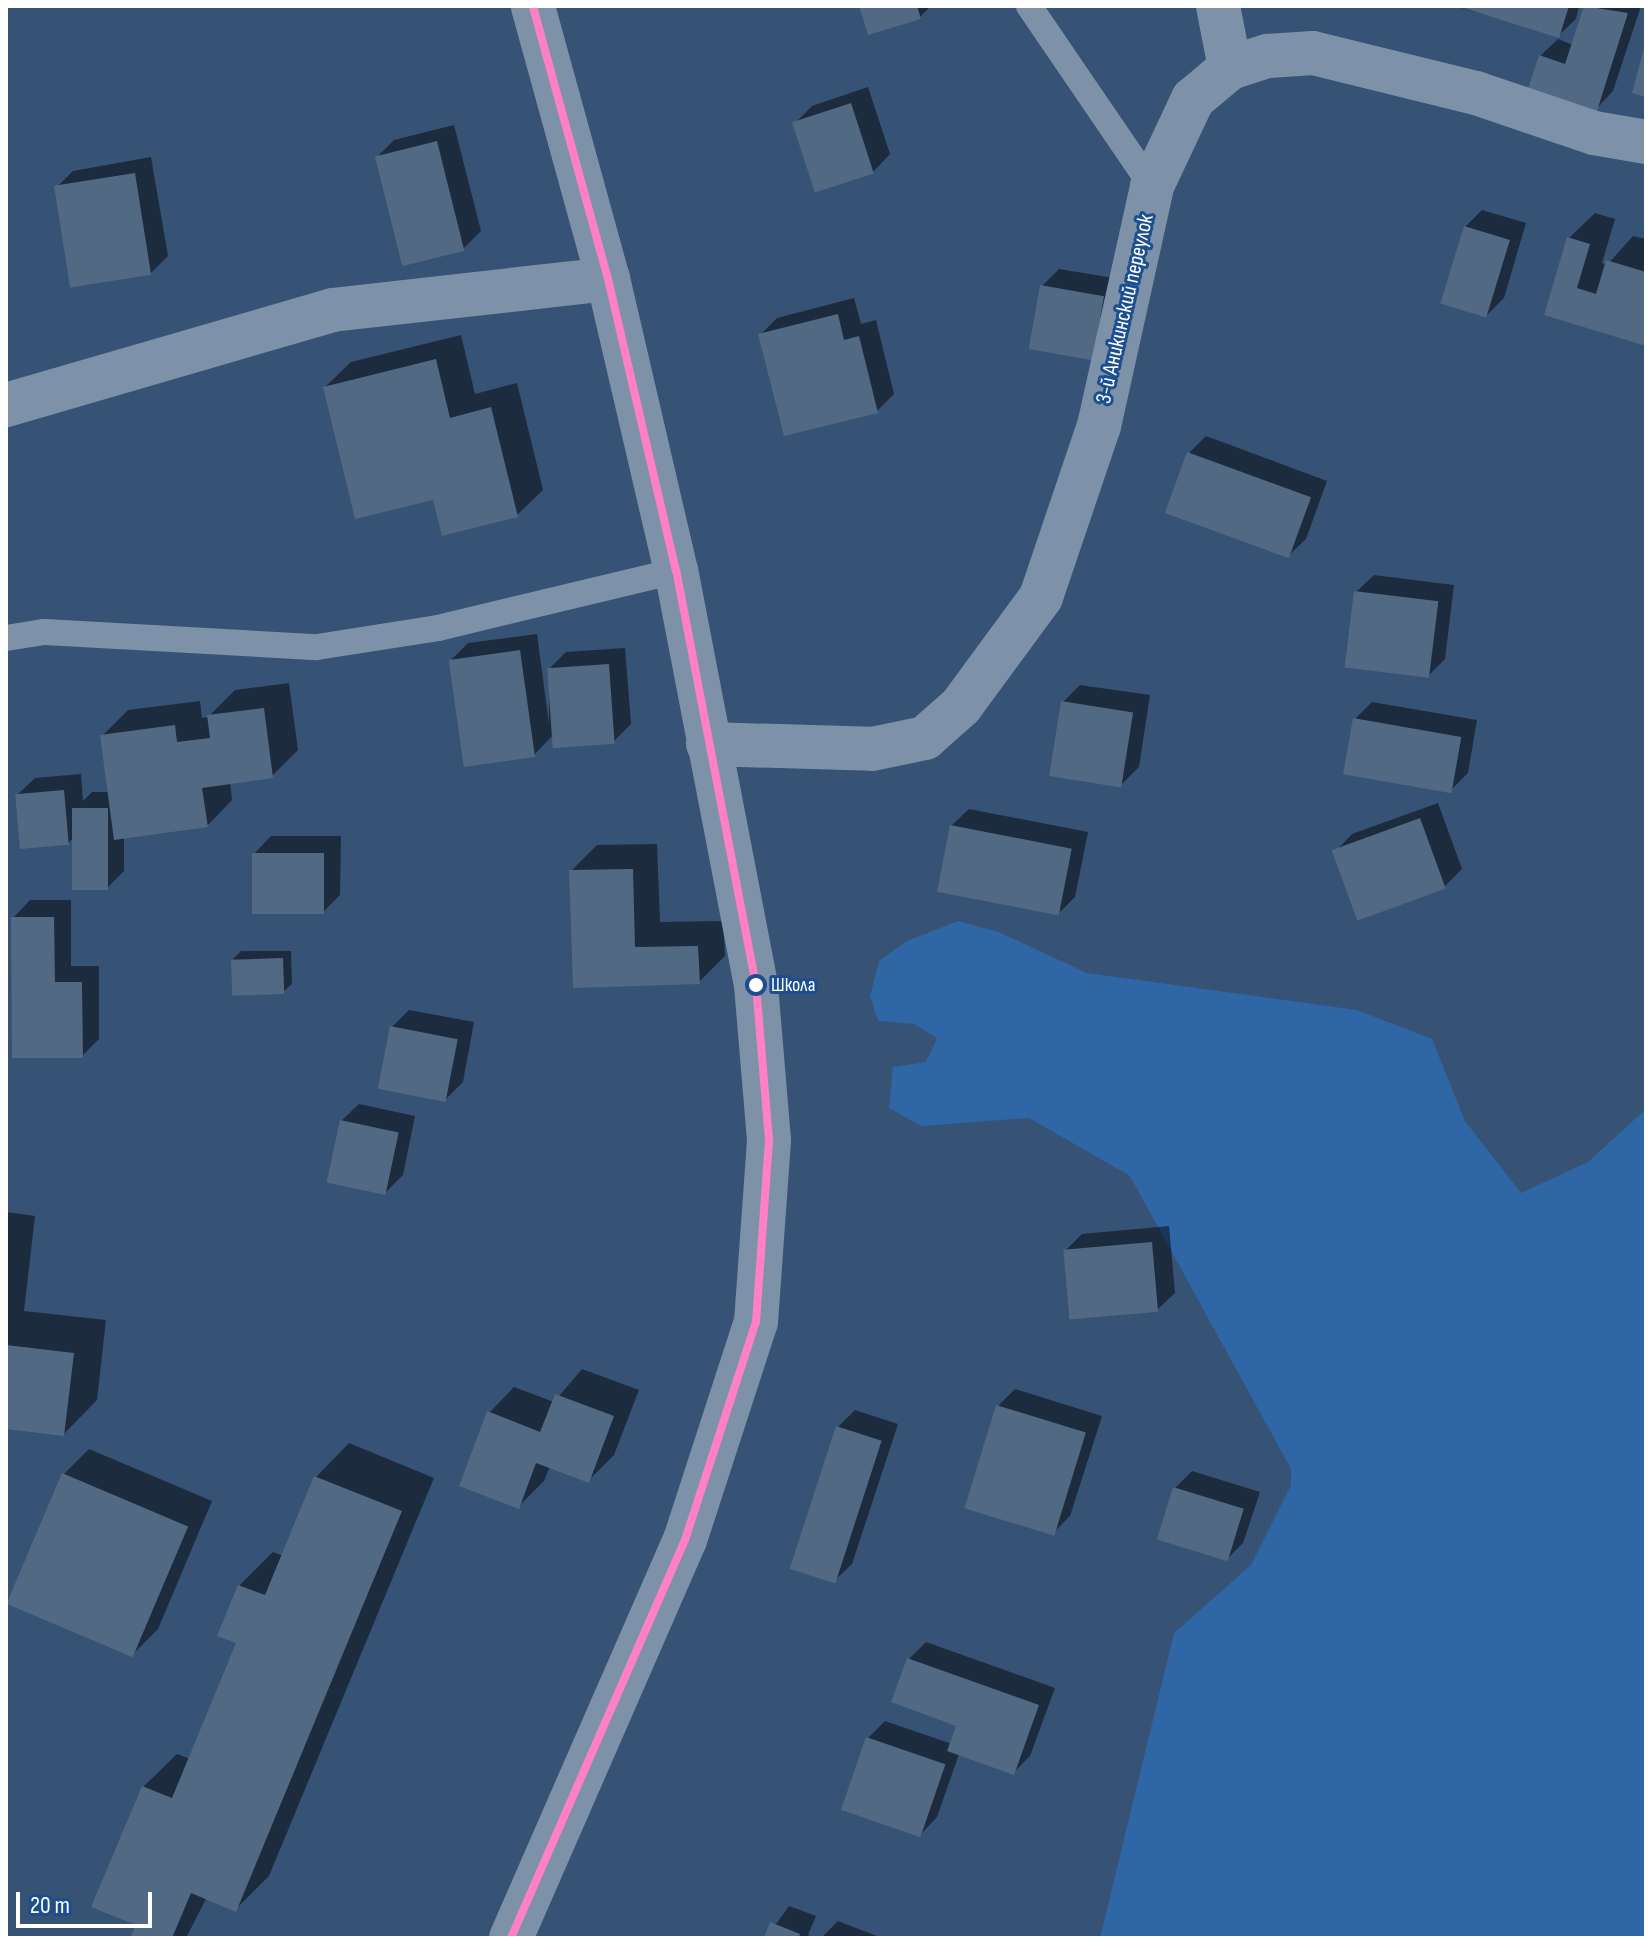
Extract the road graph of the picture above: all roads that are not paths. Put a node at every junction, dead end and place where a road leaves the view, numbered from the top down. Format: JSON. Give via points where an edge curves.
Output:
{"nodes":[{"id":1,"x":533,"y":6,"type":"edge"},
{"id":2,"x":1029,"y":6,"type":"edge"},
{"id":3,"x":1218,"y":6,"type":"edge"},
{"id":4,"x":1230,"y":68,"type":"junction"},
{"id":5,"x":1646,"y":142,"type":"edge"},
{"id":6,"x":1152,"y":186,"type":"junction"},
{"id":7,"x":608,"y":279,"type":"junction"},
{"id":8,"x":6,"y":405,"type":"edge"},
{"id":9,"x":676,"y":571,"type":"junction"},
{"id":10,"x":6,"y":638,"type":"edge"},
{"id":11,"x":708,"y":744,"type":"junction"},
{"id":12,"x":511,"y":1938,"type":"edge"}],
"edges":[{"from":1,"to":7,"type":"street"},
{"from":2,"to":6,"type":"lane"},
{"from":3,"to":4,"type":"street"},
{"from":4,"to":5,"type":"street","name":"3-й Аникинский переулок","via":[[1268,56],[1313,53],[1476,93],[1594,133]]},
{"from":4,"to":6,"type":"street","name":"3-й Аникинский переулок","via":[[1193,99]]},
{"from":6,"to":11,"type":"street","name":"3-й Аникинский переулок","via":[[1099,426],[1041,597],[961,706],[925,738],[872,749]]},
{"from":7,"to":8,"type":"street","via":[[332,310]]},
{"from":7,"to":9,"type":"street"},
{"from":9,"to":10,"type":"lane","via":[[438,628],[317,647],[45,632]]},
{"from":9,"to":11,"type":"street"},
{"from":11,"to":12,"type":"street","via":[[756,985],[765,1085],[769,1140],[756,1322],[685,1540]]}]}
